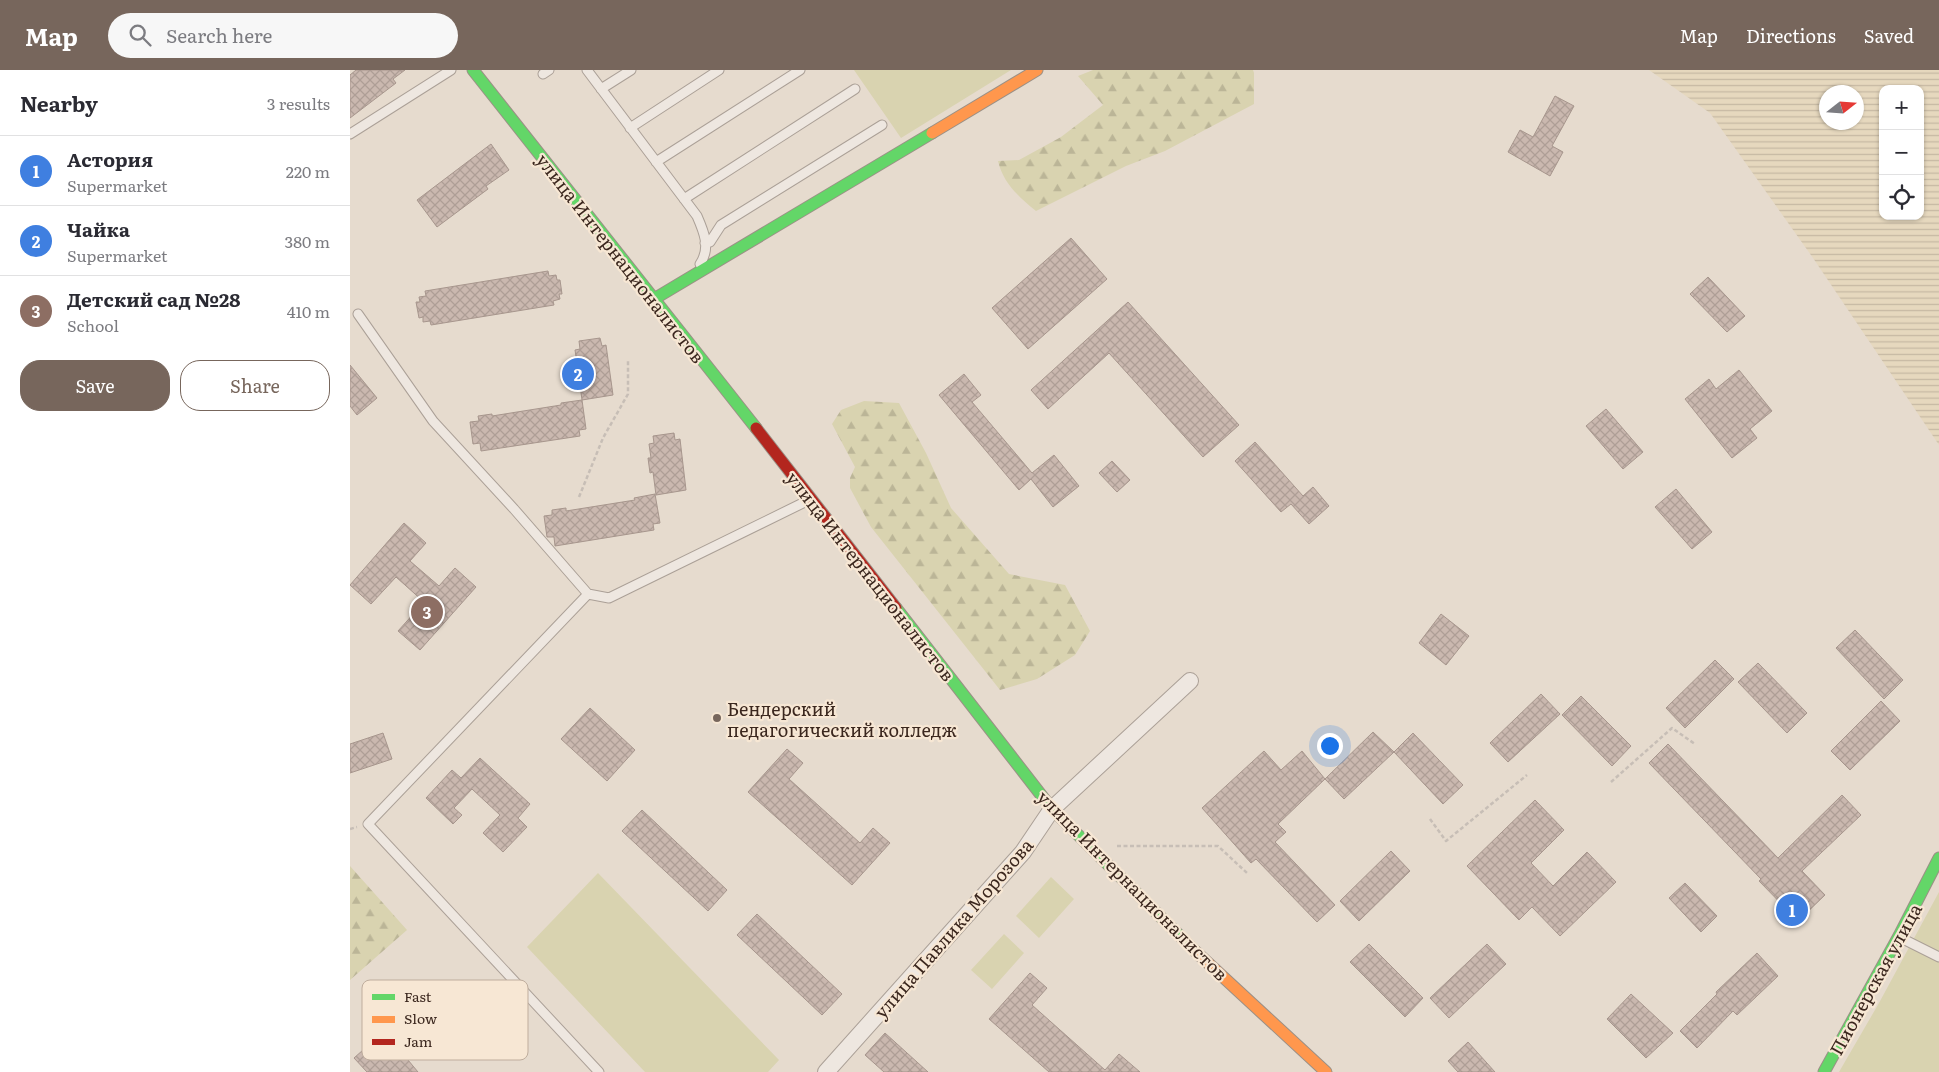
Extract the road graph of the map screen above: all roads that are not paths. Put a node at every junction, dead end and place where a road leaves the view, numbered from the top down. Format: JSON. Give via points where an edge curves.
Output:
{"nodes":[{"id":1,"x":451,"y":70,"type":"edge"},
{"id":2,"x":472,"y":70,"type":"edge"},
{"id":3,"x":587,"y":70,"type":"edge"},
{"id":4,"x":631,"y":70,"type":"edge"},
{"id":5,"x":719,"y":70,"type":"edge"},
{"id":6,"x":800,"y":70,"type":"edge"},
{"id":7,"x":1037,"y":70,"type":"edge"},
{"id":8,"x":601,"y":88,"type":"junction"},
{"id":9,"x":855,"y":88,"type":"dead end"},
{"id":10,"x":882,"y":125,"type":"dead end"},
{"id":11,"x":630,"y":128,"type":"junction"},
{"id":12,"x":350,"y":134,"type":"edge"},
{"id":13,"x":656,"y":162,"type":"junction"},
{"id":14,"x":684,"y":199,"type":"junction"},
{"id":15,"x":705,"y":242,"type":"junction"},
{"id":16,"x":690,"y":278,"type":"junction"},
{"id":17,"x":654,"y":299,"type":"junction"},
{"id":18,"x":358,"y":314,"type":"dead end"},
{"id":19,"x":812,"y":499,"type":"junction"},
{"id":20,"x":588,"y":594,"type":"junction"},
{"id":21,"x":1190,"y":681,"type":"dead end"},
{"id":22,"x":1052,"y":808,"type":"junction"},
{"id":23,"x":1939,"y":858,"type":"edge"},
{"id":24,"x":1899,"y":936,"type":"junction"},
{"id":25,"x":1939,"y":957,"type":"edge"},
{"id":26,"x":513,"y":980,"type":"edge"},
{"id":27,"x":528,"y":996,"type":"edge"},
{"id":28,"x":599,"y":1072,"type":"edge"},
{"id":29,"x":826,"y":1072,"type":"edge"},
{"id":30,"x":1326,"y":1072,"type":"edge"},
{"id":31,"x":1824,"y":1072,"type":"edge"}],
"edges":[{"from":1,"to":12,"type":"lane"},
{"from":2,"to":17,"type":"street","name":"улица Интернационалистов"},
{"from":3,"to":8,"type":"lane"},
{"from":4,"to":8,"type":"lane"},
{"from":5,"to":11,"type":"lane"},
{"from":6,"to":13,"type":"lane"},
{"from":7,"to":16,"type":"street"},
{"from":8,"to":11,"type":"lane"},
{"from":9,"to":14,"type":"lane"},
{"from":10,"to":15,"type":"lane","via":[[721,225],[710,242]]},
{"from":11,"to":13,"type":"lane"},
{"from":13,"to":14,"type":"lane"},
{"from":14,"to":15,"type":"lane","via":[[697,216]]},
{"from":15,"to":16,"type":"lane","via":[[706,255]]},
{"from":16,"to":17,"type":"street"},
{"from":17,"to":19,"type":"street","name":"улица Интернационалистов"},
{"from":18,"to":20,"type":"lane","via":[[433,421]]},
{"from":19,"to":20,"type":"lane","via":[[609,598]]},
{"from":19,"to":22,"type":"street","name":"улица Интернационалистов"},
{"from":20,"to":26,"type":"lane","via":[[368,824]]},
{"from":21,"to":22,"type":"street","name":"улица Павлика Морозова"},
{"from":22,"to":29,"type":"street","name":"улица Павлика Морозова","via":[[1023,852]]},
{"from":22,"to":30,"type":"street","name":"улица Интернационалистов","via":[[1178,936]]},
{"from":23,"to":24,"type":"street","name":"Пионерская улица"},
{"from":24,"to":25,"type":"lane"},
{"from":24,"to":31,"type":"street","name":"Пионерская улица"},
{"from":27,"to":28,"type":"lane"}]}
